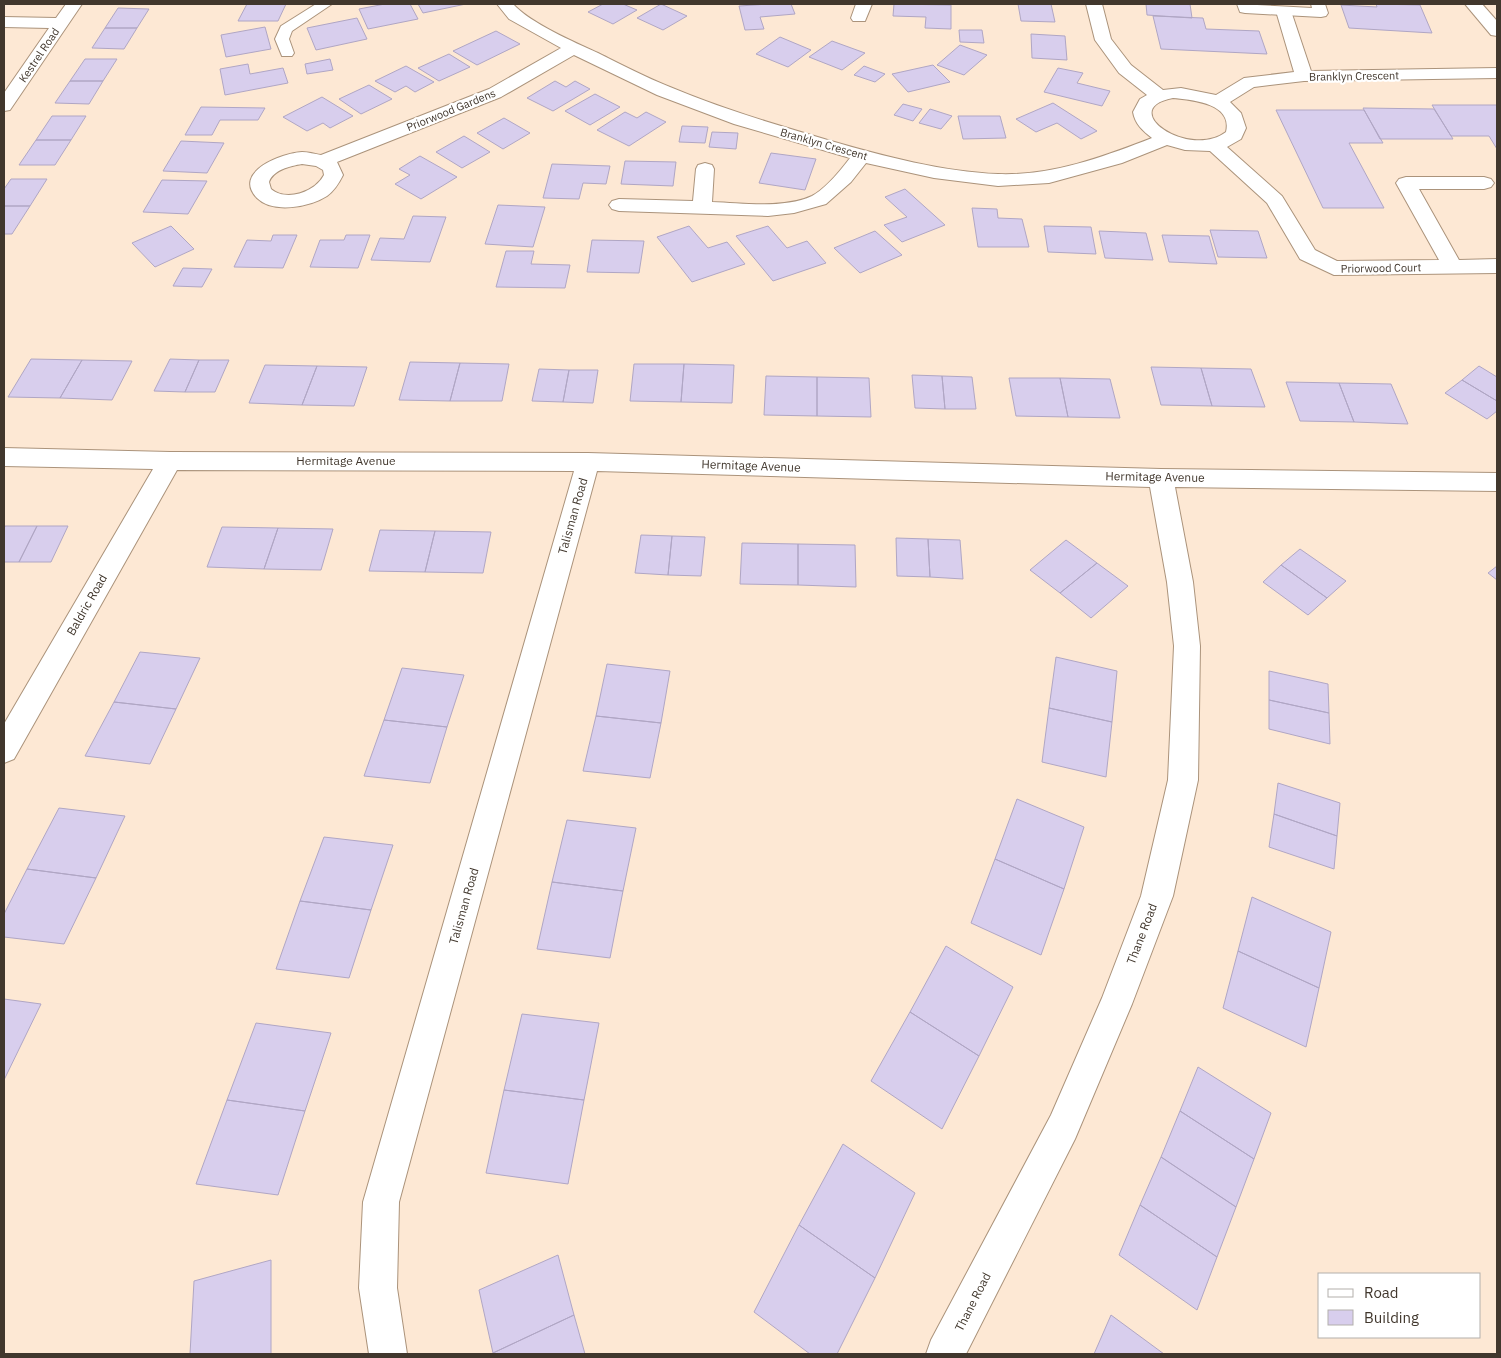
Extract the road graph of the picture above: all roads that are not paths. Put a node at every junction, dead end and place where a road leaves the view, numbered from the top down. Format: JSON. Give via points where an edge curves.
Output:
{"nodes":[{"id":1,"x":74,"y":4,"type":"edge"},
{"id":2,"x":325,"y":4,"type":"edge"},
{"id":3,"x":505,"y":4,"type":"edge"},
{"id":4,"x":1094,"y":4,"type":"edge"},
{"id":5,"x":1244,"y":4,"type":"edge"},
{"id":6,"x":1318,"y":4,"type":"edge"},
{"id":7,"x":1473,"y":4,"type":"edge"},
{"id":8,"x":1284,"y":11,"type":"junction"},
{"id":9,"x":4,"y":22,"type":"edge"},
{"id":10,"x":61,"y":23,"type":"junction"},
{"id":11,"x":1497,"y":31,"type":"edge"},
{"id":12,"x":573,"y":48,"type":"junction"},
{"id":13,"x":287,"y":53,"type":"dead end"},
{"id":14,"x":1497,"y":73,"type":"edge"},
{"id":15,"x":1304,"y":76,"type":"junction"},
{"id":16,"x":1160,"y":96,"type":"junction"},
{"id":17,"x":1217,"y":102,"type":"junction"},
{"id":18,"x":4,"y":106,"type":"edge"},
{"id":19,"x":1166,"y":139,"type":"junction"},
{"id":20,"x":1214,"y":145,"type":"junction"},
{"id":21,"x":862,"y":156,"type":"junction"},
{"id":22,"x":323,"y":161,"type":"dead end"},
{"id":23,"x":705,"y":169,"type":"dead end"},
{"id":24,"x":1484,"y":183,"type":"dead end"},
{"id":25,"x":619,"y":204,"type":"dead end"},
{"id":26,"x":702,"y":206,"type":"junction"},
{"id":27,"x":1497,"y":266,"type":"edge"},
{"id":28,"x":1454,"y":267,"type":"junction"},
{"id":29,"x":4,"y":457,"type":"edge"},
{"id":30,"x":170,"y":461,"type":"junction"},
{"id":31,"x":588,"y":462,"type":"junction"},
{"id":32,"x":1161,"y":478,"type":"junction"},
{"id":33,"x":1497,"y":482,"type":"edge"},
{"id":34,"x":4,"y":750,"type":"edge"},
{"id":35,"x":388,"y":1354,"type":"edge"},
{"id":36,"x":946,"y":1354,"type":"edge"}],
"edges":[{"from":1,"to":10,"type":"street","name":"Kestrel Road"},
{"from":2,"to":13,"type":"lane","via":[[286,29],[282,39]]},
{"from":3,"to":12,"type":"street","name":"Branklyn Crescent","via":[[515,16]]},
{"from":4,"to":16,"type":"street","via":[[1103,40],[1125,69]]},
{"from":5,"to":8,"type":"lane","via":[[1245,9]]},
{"from":6,"to":8,"type":"lane","via":[[1321,13]]},
{"from":7,"to":11,"type":"street"},
{"from":8,"to":15,"type":"street"},
{"from":9,"to":10,"type":"street"},
{"from":10,"to":18,"type":"street","name":"Kestrel Road"},
{"from":12,"to":21,"type":"street","name":"Branklyn Crescent","via":[[663,91],[731,117]]},
{"from":12,"to":22,"type":"street","name":"Priorwood Gardens","via":[[495,93]]},
{"from":14,"to":15,"type":"street","name":"Branklyn Crescent"},
{"from":15,"to":17,"type":"street","name":"Branklyn Crescent","via":[[1250,82]]},
{"from":16,"to":17,"type":"street","via":[[1188,94]]},
{"from":16,"to":19,"type":"street","via":[[1149,100],[1141,115],[1145,124]]},
{"from":17,"to":20,"type":"street","via":[[1235,117],[1237,126],[1235,134]]},
{"from":19,"to":20,"type":"street","via":[[1190,145]]},
{"from":19,"to":21,"type":"street","name":"Branklyn Crescent","via":[[1115,160],[1049,177],[998,180],[934,172]]},
{"from":20,"to":28,"type":"street","name":"Priorwood Court","via":[[1275,200],[1307,254],[1328,265],[1334,268]]},
{"from":21,"to":26,"type":"street","via":[[844,178],[819,200],[768,210]]},
{"from":23,"to":26,"type":"street"},
{"from":24,"to":28,"type":"street","via":[[1406,183]]},
{"from":25,"to":26,"type":"street"},
{"from":27,"to":28,"type":"street","name":"Priorwood Court"},
{"from":29,"to":30,"type":"street","name":"Hermitage Avenue"},
{"from":30,"to":31,"type":"street","name":"Hermitage Avenue"},
{"from":30,"to":34,"type":"street","name":"Baldric Road"},
{"from":31,"to":32,"type":"street","name":"Hermitage Avenue"},
{"from":31,"to":35,"type":"street","name":"Talisman Road","via":[[381,1202],[378,1288]]},
{"from":32,"to":33,"type":"street","name":"Hermitage Avenue"},
{"from":32,"to":36,"type":"street","name":"Thane Road","via":[[1180,582],[1187,646],[1183,780],[1157,896],[1116,1004],[1063,1127]]}]}
